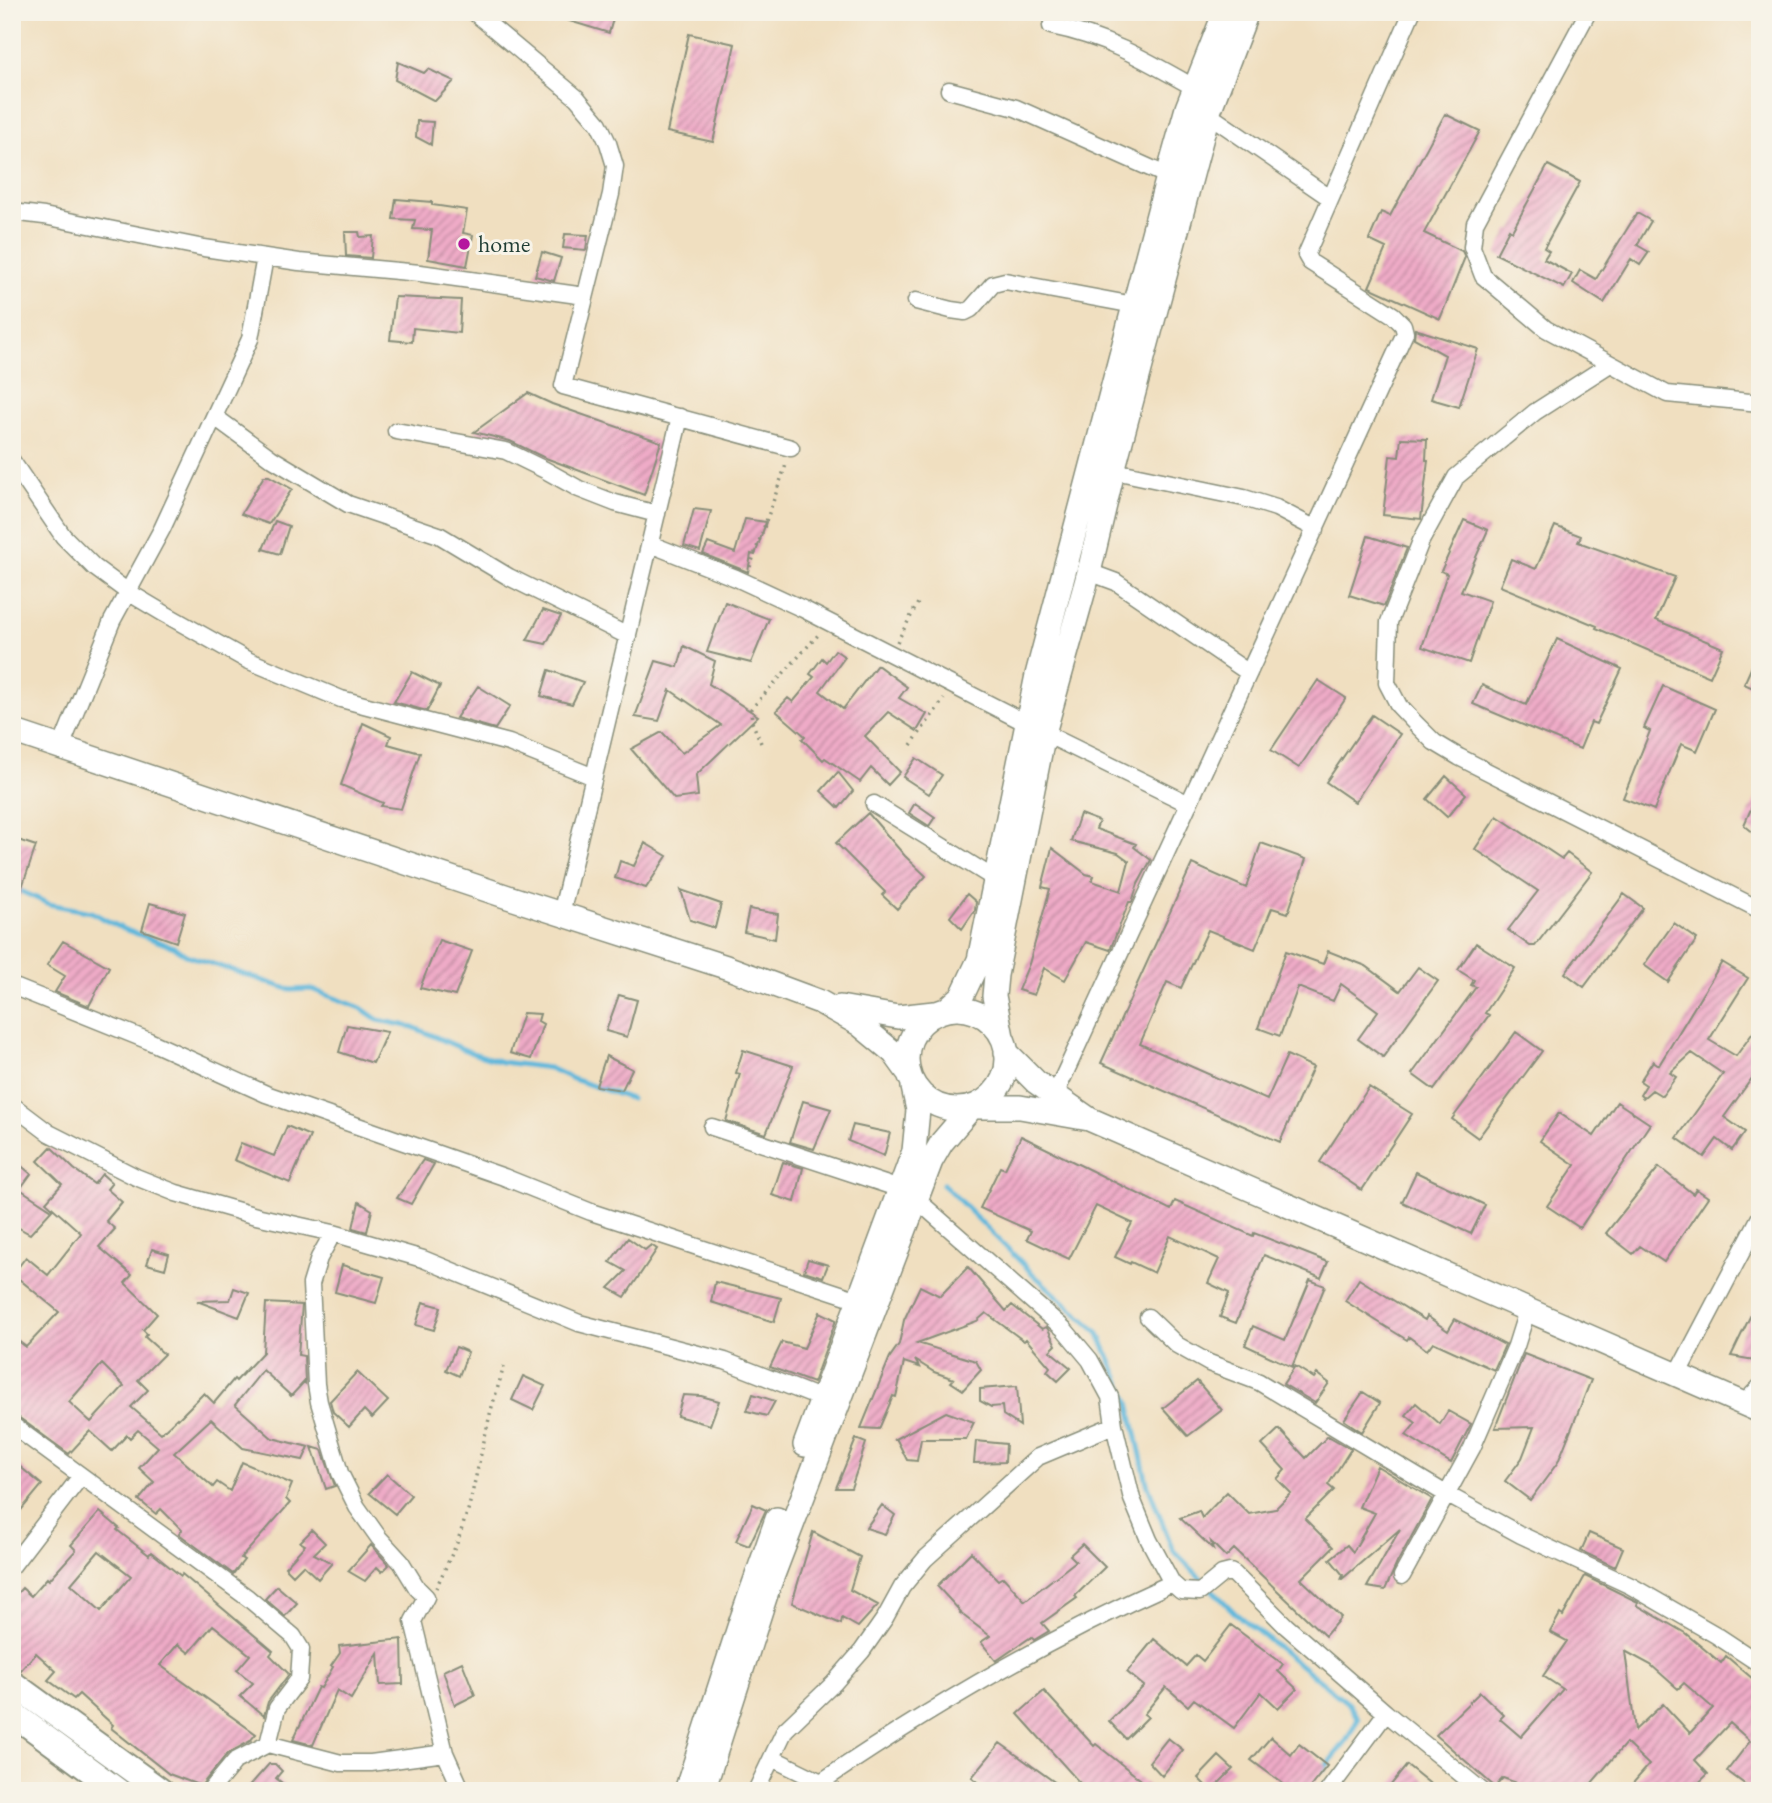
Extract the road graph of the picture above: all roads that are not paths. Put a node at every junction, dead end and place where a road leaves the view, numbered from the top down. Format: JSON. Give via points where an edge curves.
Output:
{"nodes":[{"id":1,"x":474,"y":12,"type":"edge"},
{"id":2,"x":1225,"y":12,"type":"edge"},
{"id":3,"x":1247,"y":12,"type":"edge"},
{"id":4,"x":1412,"y":12,"type":"edge"},
{"id":5,"x":1588,"y":12,"type":"edge"},
{"id":6,"x":1051,"y":26,"type":"dead end"},
{"id":7,"x":1195,"y":88,"type":"junction"},
{"id":8,"x":950,"y":90,"type":"dead end"},
{"id":9,"x":1208,"y":114,"type":"junction"},
{"id":10,"x":1168,"y":176,"type":"junction"},
{"id":11,"x":1330,"y":198,"type":"junction"},
{"id":12,"x":12,"y":212,"type":"edge"},
{"id":13,"x":265,"y":257,"type":"junction"},
{"id":14,"x":585,"y":296,"type":"junction"},
{"id":15,"x":916,"y":301,"type":"dead end"},
{"id":16,"x":1134,"y":304,"type":"junction"},
{"id":17,"x":1610,"y":364,"type":"junction"},
{"id":18,"x":1760,"y":403,"type":"edge"},
{"id":19,"x":215,"y":417,"type":"junction"},
{"id":20,"x":680,"y":417,"type":"junction"},
{"id":21,"x":396,"y":431,"type":"dead end"},
{"id":22,"x":792,"y":448,"type":"road end"},
{"id":23,"x":12,"y":461,"type":"edge"},
{"id":24,"x":1114,"y":467,"type":"junction"},
{"id":25,"x":657,"y":514,"type":"junction"},
{"id":26,"x":1316,"y":528,"type":"junction"},
{"id":27,"x":650,"y":544,"type":"junction"},
{"id":28,"x":1089,"y":572,"type":"junction"},
{"id":29,"x":128,"y":592,"type":"junction"},
{"id":30,"x":628,"y":636,"type":"junction"},
{"id":31,"x":1249,"y":673,"type":"junction"},
{"id":32,"x":1035,"y":728,"type":"junction"},
{"id":33,"x":12,"y":731,"type":"edge"},
{"id":34,"x":61,"y":747,"type":"junction"},
{"id":35,"x":594,"y":777,"type":"junction"},
{"id":36,"x":874,"y":804,"type":"dead end"},
{"id":37,"x":1189,"y":804,"type":"junction"},
{"id":38,"x":995,"y":879,"type":"junction"},
{"id":39,"x":1760,"y":910,"type":"edge"},
{"id":40,"x":561,"y":914,"type":"junction"},
{"id":41,"x":12,"y":986,"type":"edge"},
{"id":42,"x":820,"y":1002,"type":"junction"},
{"id":43,"x":941,"y":1011,"type":"junction"},
{"id":44,"x":1004,"y":1045,"type":"junction"},
{"id":45,"x":910,"y":1079,"type":"junction"},
{"id":46,"x":1055,"y":1097,"type":"junction"},
{"id":47,"x":12,"y":1105,"type":"edge"},
{"id":48,"x":972,"y":1107,"type":"junction"},
{"id":49,"x":1088,"y":1119,"type":"junction"},
{"id":50,"x":712,"y":1127,"type":"dead end"},
{"id":51,"x":908,"y":1194,"type":"junction"},
{"id":52,"x":1760,"y":1217,"type":"edge"},
{"id":53,"x":333,"y":1233,"type":"junction"},
{"id":54,"x":859,"y":1300,"type":"junction"},
{"id":55,"x":1527,"y":1311,"type":"junction"},
{"id":56,"x":1148,"y":1317,"type":"dead end"},
{"id":57,"x":1676,"y":1375,"type":"junction"},
{"id":58,"x":1760,"y":1387,"type":"edge"},
{"id":59,"x":822,"y":1399,"type":"junction"},
{"id":60,"x":1752,"y":1407,"type":"edge"},
{"id":61,"x":12,"y":1425,"type":"edge"},
{"id":62,"x":1114,"y":1425,"type":"junction"},
{"id":63,"x":81,"y":1476,"type":"junction"},
{"id":64,"x":1446,"y":1494,"type":"junction"},
{"id":65,"x":12,"y":1566,"type":"edge"},
{"id":66,"x":1402,"y":1576,"type":"dead end"},
{"id":67,"x":1172,"y":1583,"type":"junction"},
{"id":68,"x":1760,"y":1664,"type":"edge"},
{"id":69,"x":12,"y":1683,"type":"edge"},
{"id":70,"x":12,"y":1713,"type":"edge"},
{"id":71,"x":1386,"y":1713,"type":"junction"},
{"id":72,"x":268,"y":1744,"type":"junction"},
{"id":73,"x":445,"y":1753,"type":"junction"},
{"id":74,"x":772,"y":1758,"type":"junction"},
{"id":75,"x":828,"y":1786,"type":"edge"},
{"id":76,"x":118,"y":1791,"type":"edge"},
{"id":77,"x":161,"y":1791,"type":"edge"},
{"id":78,"x":210,"y":1791,"type":"edge"},
{"id":79,"x":463,"y":1791,"type":"edge"},
{"id":80,"x":686,"y":1791,"type":"edge"},
{"id":81,"x":703,"y":1791,"type":"edge"},
{"id":82,"x":756,"y":1791,"type":"edge"},
{"id":83,"x":1328,"y":1791,"type":"edge"},
{"id":84,"x":1482,"y":1791,"type":"edge"}],
"edges":[{"from":1,"to":14,"type":"street","via":[[577,98],[608,143],[615,166],[611,194]]},
{"from":2,"to":7,"type":"main road"},
{"from":3,"to":9,"type":"main road"},
{"from":4,"to":11,"type":"street"},
{"from":5,"to":17,"type":"street","via":[[1475,223],[1472,247],[1483,276],[1546,329]]},
{"from":6,"to":7,"type":"street","via":[[1083,32],[1126,50]]},
{"from":7,"to":10,"type":"main road"},
{"from":8,"to":10,"type":"street","via":[[1016,108]]},
{"from":9,"to":11,"type":"street"},
{"from":9,"to":24,"type":"main road"},
{"from":10,"to":16,"type":"main road"},
{"from":11,"to":26,"type":"street","via":[[1306,255],[1392,315],[1405,333]]},
{"from":12,"to":13,"type":"street"},
{"from":13,"to":14,"type":"street"},
{"from":13,"to":19,"type":"street","via":[[250,339]]},
{"from":14,"to":20,"type":"street","via":[[563,386]]},
{"from":15,"to":16,"type":"street","via":[[965,312],[993,284],[1004,281]]},
{"from":16,"to":32,"type":"main road"},
{"from":17,"to":18,"type":"street","via":[[1667,394]]},
{"from":17,"to":39,"type":"street","via":[[1535,412],[1456,477],[1421,541],[1390,622],[1387,683],[1399,706],[1434,741],[1459,757]]},
{"from":19,"to":29,"type":"street"},
{"from":19,"to":30,"type":"street","via":[[271,458],[348,504],[439,535],[509,577]]},
{"from":20,"to":22,"type":"street"},
{"from":20,"to":25,"type":"street"},
{"from":21,"to":25,"type":"street","via":[[506,452],[579,489]]},
{"from":23,"to":29,"type":"street","via":[[63,536]]},
{"from":24,"to":26,"type":"street","via":[[1124,473],[1244,498]]},
{"from":24,"to":28,"type":"main road"},
{"from":25,"to":27,"type":"street"},
{"from":26,"to":31,"type":"street"},
{"from":27,"to":30,"type":"street"},
{"from":27,"to":32,"type":"street","via":[[830,622]]},
{"from":28,"to":31,"type":"street","via":[[1116,582]]},
{"from":28,"to":32,"type":"main road"},
{"from":29,"to":34,"type":"street"},
{"from":29,"to":35,"type":"street","via":[[247,660],[341,699],[509,743]]},
{"from":30,"to":35,"type":"street"},
{"from":31,"to":37,"type":"street"},
{"from":32,"to":37,"type":"street"},
{"from":32,"to":38,"type":"main road"},
{"from":32,"to":44,"type":"main road","via":[[996,975],[994,996]]},
{"from":33,"to":34,"type":"main road"},
{"from":34,"to":40,"type":"main road"},
{"from":35,"to":40,"type":"street"},
{"from":36,"to":38,"type":"street"},
{"from":37,"to":46,"type":"street"},
{"from":38,"to":43,"type":"main road","via":[[971,981],[962,996]]},
{"from":40,"to":42,"type":"main road"},
{"from":41,"to":54,"type":"street","via":[[266,1094],[591,1212]]},
{"from":42,"to":43,"type":"main road","via":[[898,1017]]},
{"from":42,"to":45,"type":"main road","via":[[859,1024],[894,1053]]},
{"from":43,"to":44,"type":"main road","via":[[970,1010],[986,1018],[999,1030]]},
{"from":43,"to":45,"type":"main road","via":[[911,1037],[906,1054]]},
{"from":44,"to":46,"type":"main road"},
{"from":44,"to":48,"type":"main road","via":[[1008,1063],[1003,1080],[993,1095]]},
{"from":45,"to":48,"type":"main road","via":[[925,1100],[941,1108]]},
{"from":45,"to":51,"type":"main road","via":[[918,1110]]},
{"from":46,"to":49,"type":"main road"},
{"from":47,"to":53,"type":"street","via":[[50,1133],[166,1189]]},
{"from":48,"to":49,"type":"main road","via":[[1020,1107]]},
{"from":48,"to":51,"type":"main road"},
{"from":49,"to":55,"type":"main road"},
{"from":50,"to":51,"type":"street"},
{"from":51,"to":54,"type":"main road"},
{"from":51,"to":62,"type":"street","via":[[1064,1329],[1090,1360],[1110,1397]]},
{"from":51,"to":81,"type":"main road"},
{"from":52,"to":57,"type":"street"},
{"from":53,"to":59,"type":"street","via":[[424,1259],[579,1323],[725,1361]]},
{"from":53,"to":73,"type":"street","via":[[311,1284],[319,1402],[340,1473],[357,1507],[426,1597],[413,1620]]},
{"from":54,"to":59,"type":"main road"},
{"from":55,"to":57,"type":"main road"},
{"from":55,"to":64,"type":"street","via":[[1488,1413]]},
{"from":56,"to":64,"type":"street","via":[[1177,1345],[1259,1382]]},
{"from":57,"to":60,"type":"main road"},
{"from":58,"to":60,"type":"street"},
{"from":59,"to":80,"type":"main road","via":[[764,1553]]},
{"from":61,"to":63,"type":"street"},
{"from":62,"to":67,"type":"street","via":[[1132,1499]]},
{"from":62,"to":74,"type":"street","via":[[1038,1457],[925,1559],[862,1651],[785,1730]]},
{"from":63,"to":65,"type":"street"},
{"from":63,"to":72,"type":"street","via":[[293,1636],[301,1649],[299,1679],[277,1707]]},
{"from":64,"to":66,"type":"street"},
{"from":64,"to":68,"type":"street","via":[[1631,1586]]},
{"from":67,"to":71,"type":"street","via":[[1181,1591],[1200,1592],[1222,1574],[1234,1574]]},
{"from":67,"to":75,"type":"street","via":[[1014,1661],[941,1703]]},
{"from":69,"to":77,"type":"main road"},
{"from":70,"to":76,"type":"main road"},
{"from":71,"to":83,"type":"street"},
{"from":71,"to":84,"type":"street"},
{"from":72,"to":73,"type":"street","via":[[341,1763]]},
{"from":72,"to":78,"type":"street","via":[[235,1761]]},
{"from":73,"to":79,"type":"street"},
{"from":74,"to":75,"type":"street"},
{"from":74,"to":82,"type":"street"}]}
